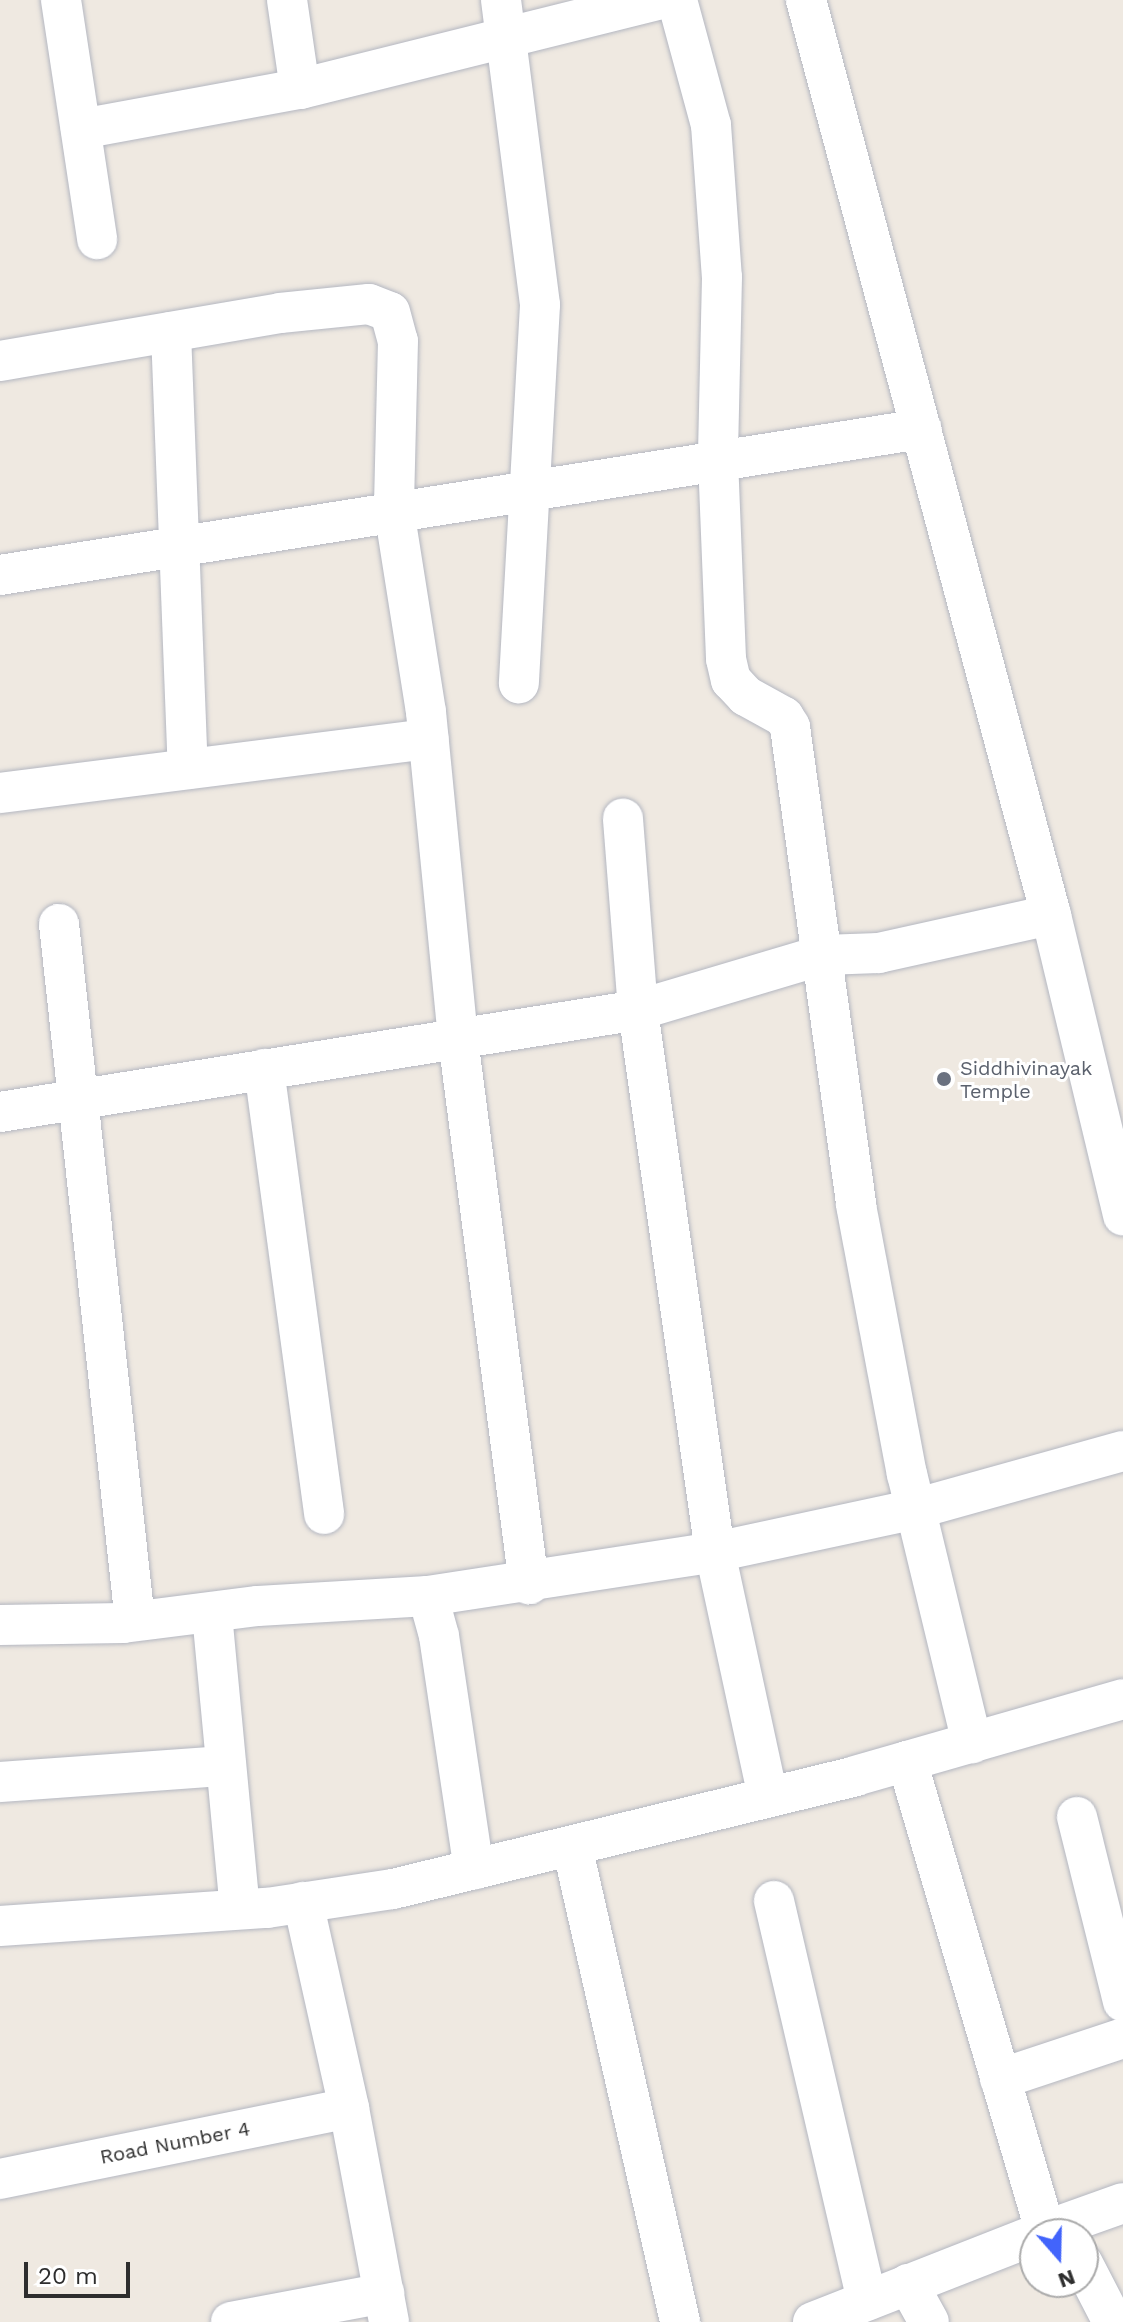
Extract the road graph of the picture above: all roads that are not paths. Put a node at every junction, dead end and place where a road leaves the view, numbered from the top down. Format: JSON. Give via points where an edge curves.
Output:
{"nodes":[{"id":1,"x":61,"y":0,"type":"edge"},
{"id":2,"x":287,"y":0,"type":"edge"},
{"id":3,"x":657,"y":0,"type":"edge"},
{"id":4,"x":677,"y":0,"type":"edge"},
{"id":5,"x":806,"y":0,"type":"edge"},
{"id":6,"x":503,"y":19,"type":"edge"},
{"id":7,"x":300,"y":89,"type":"junction"},
{"id":8,"x":81,"y":129,"type":"junction"},
{"id":9,"x":97,"y":239,"type":"dead end"},
{"id":10,"x":171,"y":332,"type":"junction"},
{"id":11,"x":0,"y":361,"type":"edge"},
{"id":12,"x":921,"y":429,"type":"junction"},
{"id":13,"x":718,"y":459,"type":"junction"},
{"id":14,"x":532,"y":487,"type":"junction"},
{"id":15,"x":394,"y":510,"type":"junction"},
{"id":16,"x":179,"y":545,"type":"junction"},
{"id":17,"x":0,"y":575,"type":"edge"},
{"id":18,"x":519,"y":683,"type":"dead end"},
{"id":19,"x":429,"y":739,"type":"junction"},
{"id":20,"x":188,"y":769,"type":"junction"},
{"id":21,"x":0,"y":793,"type":"edge"},
{"id":22,"x":623,"y":819,"type":"dead end"},
{"id":23,"x":1051,"y":915,"type":"junction"},
{"id":24,"x":59,"y":924,"type":"dead end"},
{"id":25,"x":823,"y":955,"type":"junction"},
{"id":26,"x":638,"y":1010,"type":"junction"},
{"id":27,"x":458,"y":1039,"type":"junction"},
{"id":28,"x":264,"y":1069,"type":"junction"},
{"id":29,"x":78,"y":1098,"type":"junction"},
{"id":30,"x":0,"y":1112,"type":"edge"},
{"id":31,"x":1123,"y":1215,"type":"edge"},
{"id":32,"x":1123,"y":1451,"type":"edge"},
{"id":33,"x":915,"y":1509,"type":"junction"},
{"id":34,"x":324,"y":1514,"type":"dead end"},
{"id":35,"x":715,"y":1552,"type":"junction"},
{"id":36,"x":529,"y":1584,"type":"junction"},
{"id":37,"x":428,"y":1596,"type":"junction"},
{"id":38,"x":212,"y":1614,"type":"junction"},
{"id":39,"x":135,"y":1621,"type":"junction"},
{"id":40,"x":0,"y":1625,"type":"edge"},
{"id":41,"x":1123,"y":1699,"type":"edge"},
{"id":42,"x":972,"y":1743,"type":"junction"},
{"id":43,"x":907,"y":1761,"type":"junction"},
{"id":44,"x":225,"y":1766,"type":"junction"},
{"id":45,"x":0,"y":1782,"type":"edge"},
{"id":46,"x":768,"y":1797,"type":"junction"},
{"id":47,"x":1077,"y":1817,"type":"dead end"},
{"id":48,"x":572,"y":1846,"type":"junction"},
{"id":49,"x":474,"y":1869,"type":"junction"},
{"id":50,"x":774,"y":1901,"type":"dead end"},
{"id":51,"x":303,"y":1902,"type":"junction"},
{"id":52,"x":240,"y":1909,"type":"junction"},
{"id":53,"x":0,"y":1926,"type":"edge"},
{"id":54,"x":1123,"y":2001,"type":"edge"},
{"id":55,"x":1123,"y":2038,"type":"edge"},
{"id":56,"x":1000,"y":2079,"type":"junction"},
{"id":57,"x":349,"y":2108,"type":"junction"},
{"id":58,"x":0,"y":2179,"type":"edge"},
{"id":59,"x":1123,"y":2203,"type":"edge"},
{"id":60,"x":1045,"y":2218,"type":"edge"},
{"id":61,"x":1085,"y":2218,"type":"edge"},
{"id":62,"x":1019,"y":2243,"type":"edge"},
{"id":63,"x":908,"y":2284,"type":"junction"},
{"id":64,"x":1099,"y":2295,"type":"edge"},
{"id":65,"x":867,"y":2300,"type":"junction"},
{"id":66,"x":387,"y":2307,"type":"edge"},
{"id":67,"x":231,"y":2322,"type":"edge"},
{"id":68,"x":680,"y":2322,"type":"edge"},
{"id":69,"x":813,"y":2322,"type":"edge"},
{"id":70,"x":929,"y":2322,"type":"edge"},
{"id":71,"x":1113,"y":2322,"type":"edge"}],
"edges":[{"from":1,"to":8,"type":"street"},
{"from":2,"to":7,"type":"street"},
{"from":3,"to":6,"type":"street"},
{"from":4,"to":13,"type":"street","via":[[711,125],[722,277]]},
{"from":5,"to":12,"type":"street"},
{"from":6,"to":7,"type":"street"},
{"from":6,"to":14,"type":"street","via":[[540,305]]},
{"from":7,"to":8,"type":"street"},
{"from":8,"to":9,"type":"street"},
{"from":10,"to":11,"type":"street"},
{"from":10,"to":15,"type":"street","via":[[369,304],[390,312],[398,341]]},
{"from":10,"to":16,"type":"street"},
{"from":12,"to":13,"type":"street"},
{"from":12,"to":23,"type":"street"},
{"from":13,"to":14,"type":"street"},
{"from":13,"to":25,"type":"street","via":[[726,659],[731,680],[746,696],[784,717],[790,727]]},
{"from":14,"to":15,"type":"street"},
{"from":14,"to":18,"type":"street"},
{"from":15,"to":16,"type":"street"},
{"from":15,"to":19,"type":"street"},
{"from":16,"to":17,"type":"street"},
{"from":16,"to":20,"type":"street"},
{"from":19,"to":20,"type":"street"},
{"from":19,"to":27,"type":"street"},
{"from":20,"to":21,"type":"street"},
{"from":22,"to":26,"type":"street"},
{"from":23,"to":25,"type":"street","via":[[879,953]]},
{"from":23,"to":31,"type":"street"},
{"from":24,"to":29,"type":"street"},
{"from":25,"to":26,"type":"street"},
{"from":25,"to":33,"type":"street","via":[[856,1205]]},
{"from":26,"to":27,"type":"street"},
{"from":26,"to":35,"type":"street"},
{"from":27,"to":28,"type":"street"},
{"from":27,"to":36,"type":"street"},
{"from":28,"to":29,"type":"street"},
{"from":28,"to":34,"type":"street"},
{"from":29,"to":30,"type":"street"},
{"from":29,"to":39,"type":"street"},
{"from":32,"to":33,"type":"street"},
{"from":33,"to":35,"type":"street"},
{"from":33,"to":42,"type":"street"},
{"from":35,"to":36,"type":"street"},
{"from":35,"to":46,"type":"street"},
{"from":36,"to":37,"type":"street"},
{"from":37,"to":38,"type":"street","via":[[258,1606]]},
{"from":37,"to":49,"type":"street","via":[[439,1636]]},
{"from":38,"to":39,"type":"street"},
{"from":38,"to":44,"type":"street"},
{"from":39,"to":40,"type":"street"},
{"from":41,"to":42,"type":"street"},
{"from":42,"to":43,"type":"street"},
{"from":43,"to":46,"type":"street"},
{"from":43,"to":56,"type":"street"},
{"from":44,"to":45,"type":"street"},
{"from":44,"to":52,"type":"street"},
{"from":46,"to":48,"type":"street"},
{"from":47,"to":54,"type":"street"},
{"from":48,"to":49,"type":"street"},
{"from":48,"to":68,"type":"street"},
{"from":49,"to":51,"type":"street","via":[[393,1889]]},
{"from":50,"to":65,"type":"street"},
{"from":51,"to":52,"type":"street"},
{"from":51,"to":57,"type":"street"},
{"from":52,"to":53,"type":"street"},
{"from":55,"to":56,"type":"street"},
{"from":56,"to":60,"type":"street"},
{"from":57,"to":58,"type":"street","name":"Road Number 4"},
{"from":57,"to":66,"type":"street"},
{"from":59,"to":61,"type":"street"},
{"from":62,"to":63,"type":"street"},
{"from":63,"to":65,"type":"street"},
{"from":63,"to":70,"type":"street"},
{"from":64,"to":71,"type":"street"},
{"from":65,"to":69,"type":"street"},
{"from":66,"to":67,"type":"street"}]}
